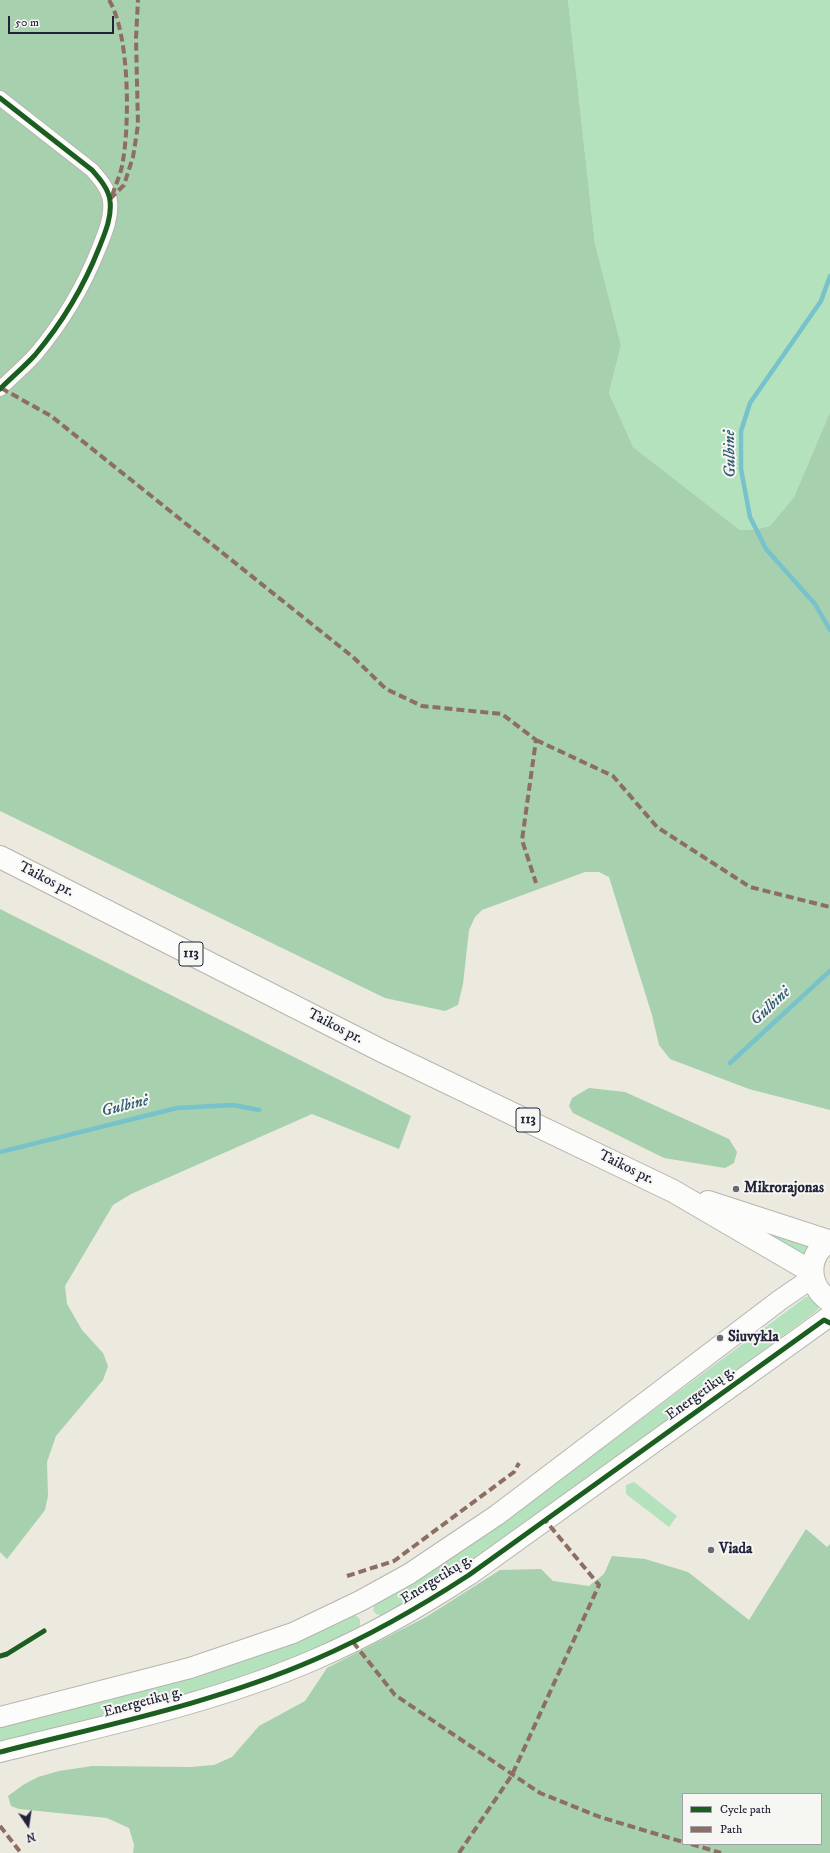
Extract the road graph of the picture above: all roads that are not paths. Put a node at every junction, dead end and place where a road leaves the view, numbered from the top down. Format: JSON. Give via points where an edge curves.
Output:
{"nodes":[{"id":1,"x":0,"y":98,"type":"edge"},
{"id":2,"x":0,"y":389,"type":"edge"},
{"id":3,"x":0,"y":857,"type":"edge"},
{"id":4,"x":673,"y":1191,"type":"junction"},
{"id":5,"x":829,"y":1241,"type":"edge"},
{"id":6,"x":812,"y":1275,"type":"junction"},
{"id":7,"x":830,"y":1301,"type":"edge"},
{"id":8,"x":830,"y":1316,"type":"edge"},
{"id":9,"x":360,"y":1601,"type":"junction"},
{"id":10,"x":376,"y":1630,"type":"junction"},
{"id":11,"x":0,"y":1716,"type":"edge"},
{"id":12,"x":0,"y":1752,"type":"edge"}],
"edges":[{"from":1,"to":2,"type":"street","via":[[92,170],[110,199],[110,216],[88,276],[68,310],[35,354]]},
{"from":3,"to":4,"type":"main road","name":"Taikos pr.","number":"113","via":[[382,1051]]},
{"from":4,"to":5,"type":"main road","name":"Taikos pr.","number":"113"},
{"from":4,"to":6,"type":"main road","name":"Taikos pr.","number":"113"},
{"from":5,"to":6,"type":"main road","name":"Taikos pr.","number":"113","via":[[819,1249]]},
{"from":6,"to":7,"type":"main road","via":[[816,1288]]},
{"from":6,"to":9,"type":"main road","name":"Energetikų g.","via":[[497,1515],[422,1565]]},
{"from":8,"to":10,"type":"main road","name":"Energetikų g.","via":[[469,1575]]},
{"from":9,"to":10,"type":"main road"},
{"from":9,"to":11,"type":"main road","name":"Energetikų g.","via":[[293,1633],[190,1668]]},
{"from":10,"to":12,"type":"main road","name":"Energetikų g.","via":[[314,1660],[208,1698]]}]}
